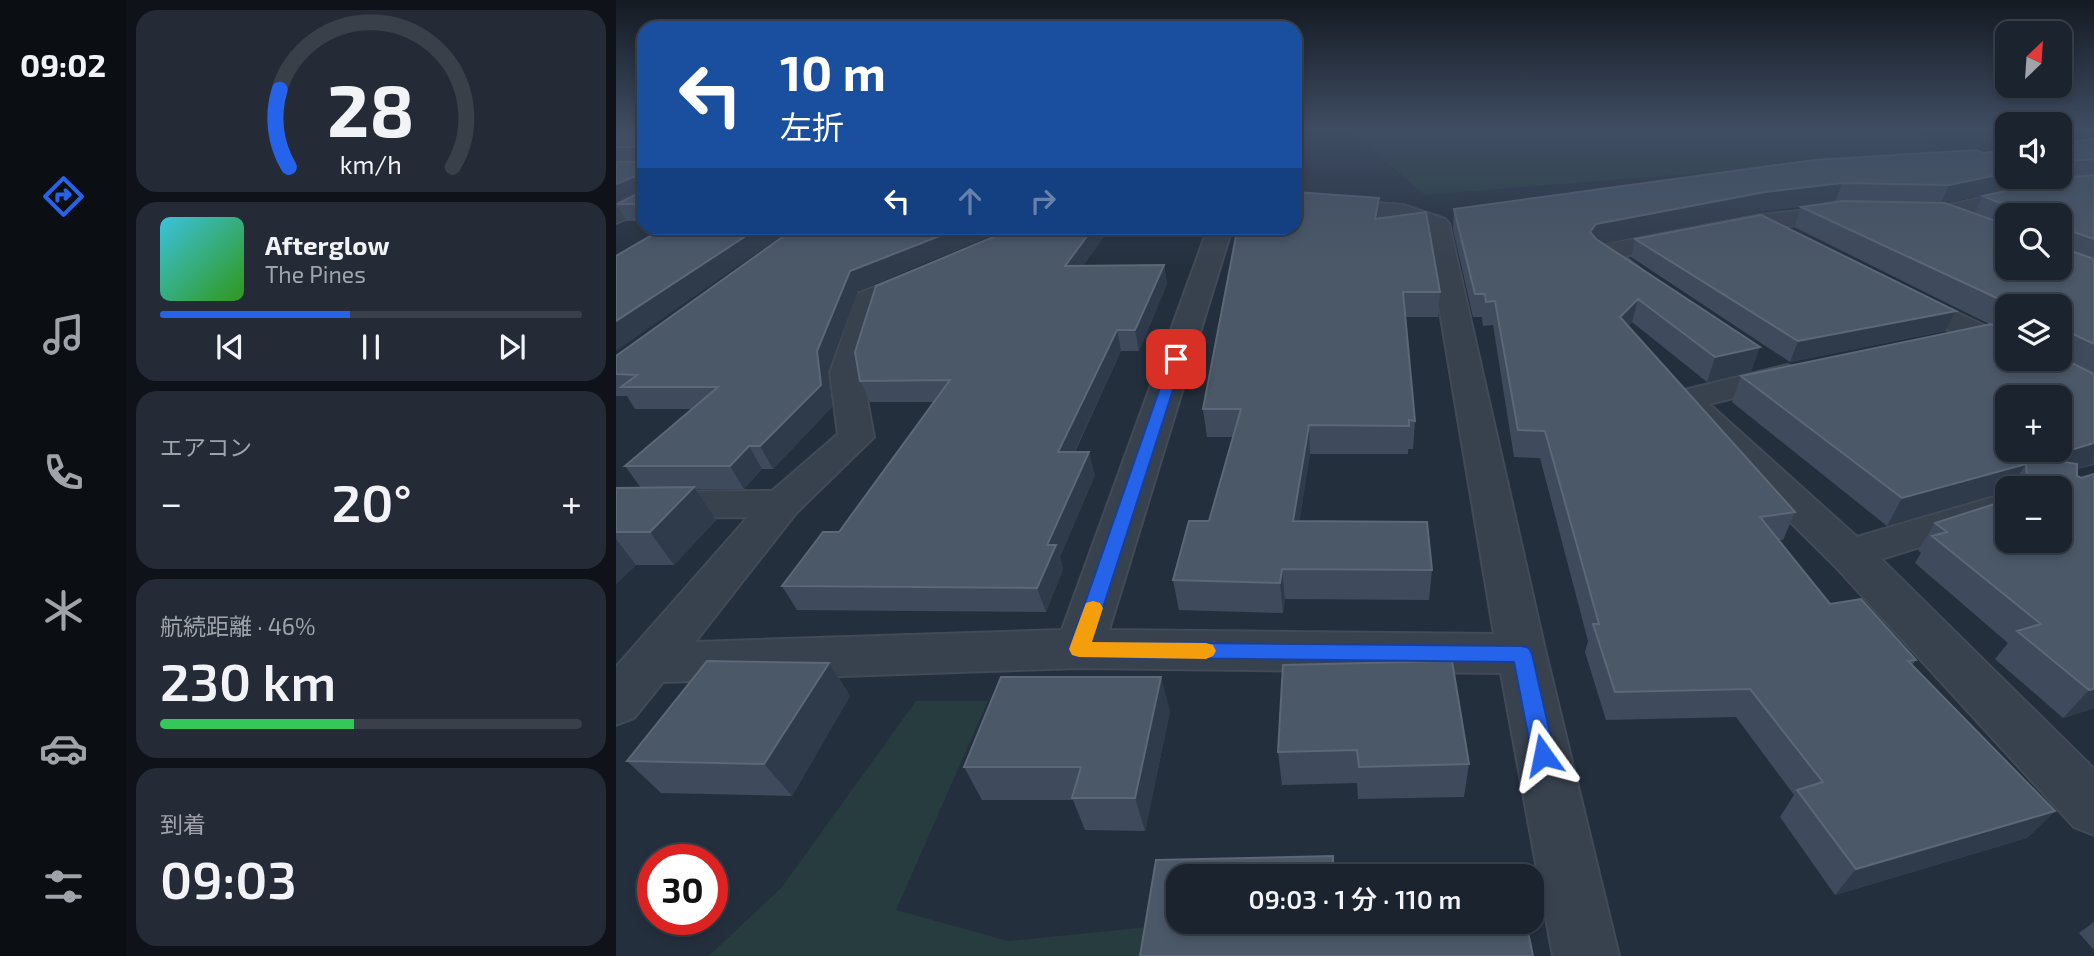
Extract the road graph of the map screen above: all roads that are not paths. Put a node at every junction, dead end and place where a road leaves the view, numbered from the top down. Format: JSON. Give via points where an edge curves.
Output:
{"nodes":[{"id":1,"x":2094,"y":185,"type":"edge"},
{"id":2,"x":2072,"y":187,"type":"edge"},
{"id":3,"x":2052,"y":189,"type":"joint"},
{"id":4,"x":2094,"y":204,"type":"edge"},
{"id":5,"x":1302,"y":205,"type":"edge"},
{"id":6,"x":637,"y":206,"type":"edge"},
{"id":7,"x":1940,"y":214,"type":"junction"},
{"id":8,"x":616,"y":216,"type":"edge"},
{"id":9,"x":1759,"y":222,"type":"junction"},
{"id":10,"x":1974,"y":228,"type":"edge"},
{"id":11,"x":1218,"y":235,"type":"edge"},
{"id":12,"x":1796,"y":241,"type":"edge"},
{"id":13,"x":956,"y":262,"type":"edge"},
{"id":14,"x":1883,"y":285,"type":"edge"},
{"id":15,"x":1658,"y":291,"type":"edge"},
{"id":16,"x":1995,"y":342,"type":"edge"},
{"id":17,"x":1929,"y":346,"type":"edge"},
{"id":18,"x":1823,"y":368,"type":"edge"},
{"id":19,"x":782,"y":504,"type":"junction"},
{"id":20,"x":616,"y":505,"type":"edge"},
{"id":21,"x":1995,"y":510,"type":"edge"},
{"id":22,"x":1849,"y":554,"type":"junction"},
{"id":23,"x":1079,"y":649,"type":"junction"},
{"id":24,"x":1522,"y":654,"type":"junction"},
{"id":25,"x":649,"y":663,"type":"junction"},
{"id":26,"x":616,"y":703,"type":"edge"},
{"id":27,"x":2089,"y":795,"type":"edge"},
{"id":28,"x":1586,"y":956,"type":"edge"}],
"edges":[{"from":1,"to":2,"type":"street"},
{"from":3,"to":4,"type":"street"},
{"from":3,"to":7,"type":"street"},
{"from":5,"to":24,"type":"street","via":[[1403,212],[1437,225]]},
{"from":6,"to":8,"type":"street"},
{"from":7,"to":9,"type":"street","via":[[1835,212]]},
{"from":7,"to":10,"type":"street"},
{"from":9,"to":12,"type":"street"},
{"from":9,"to":15,"type":"street","via":[[1602,253]]},
{"from":11,"to":23,"type":"street"},
{"from":13,"to":19,"type":"street","via":[[869,299],[846,373],[856,437]]},
{"from":14,"to":16,"type":"street"},
{"from":16,"to":17,"type":"street"},
{"from":18,"to":22,"type":"street","via":[[1772,368],[1684,400]]},
{"from":19,"to":20,"type":"street"},
{"from":19,"to":25,"type":"street"},
{"from":21,"to":22,"type":"street"},
{"from":22,"to":27,"type":"street"},
{"from":23,"to":24,"type":"street"},
{"from":23,"to":25,"type":"street"},
{"from":24,"to":28,"type":"street"},
{"from":25,"to":26,"type":"street"}]}
